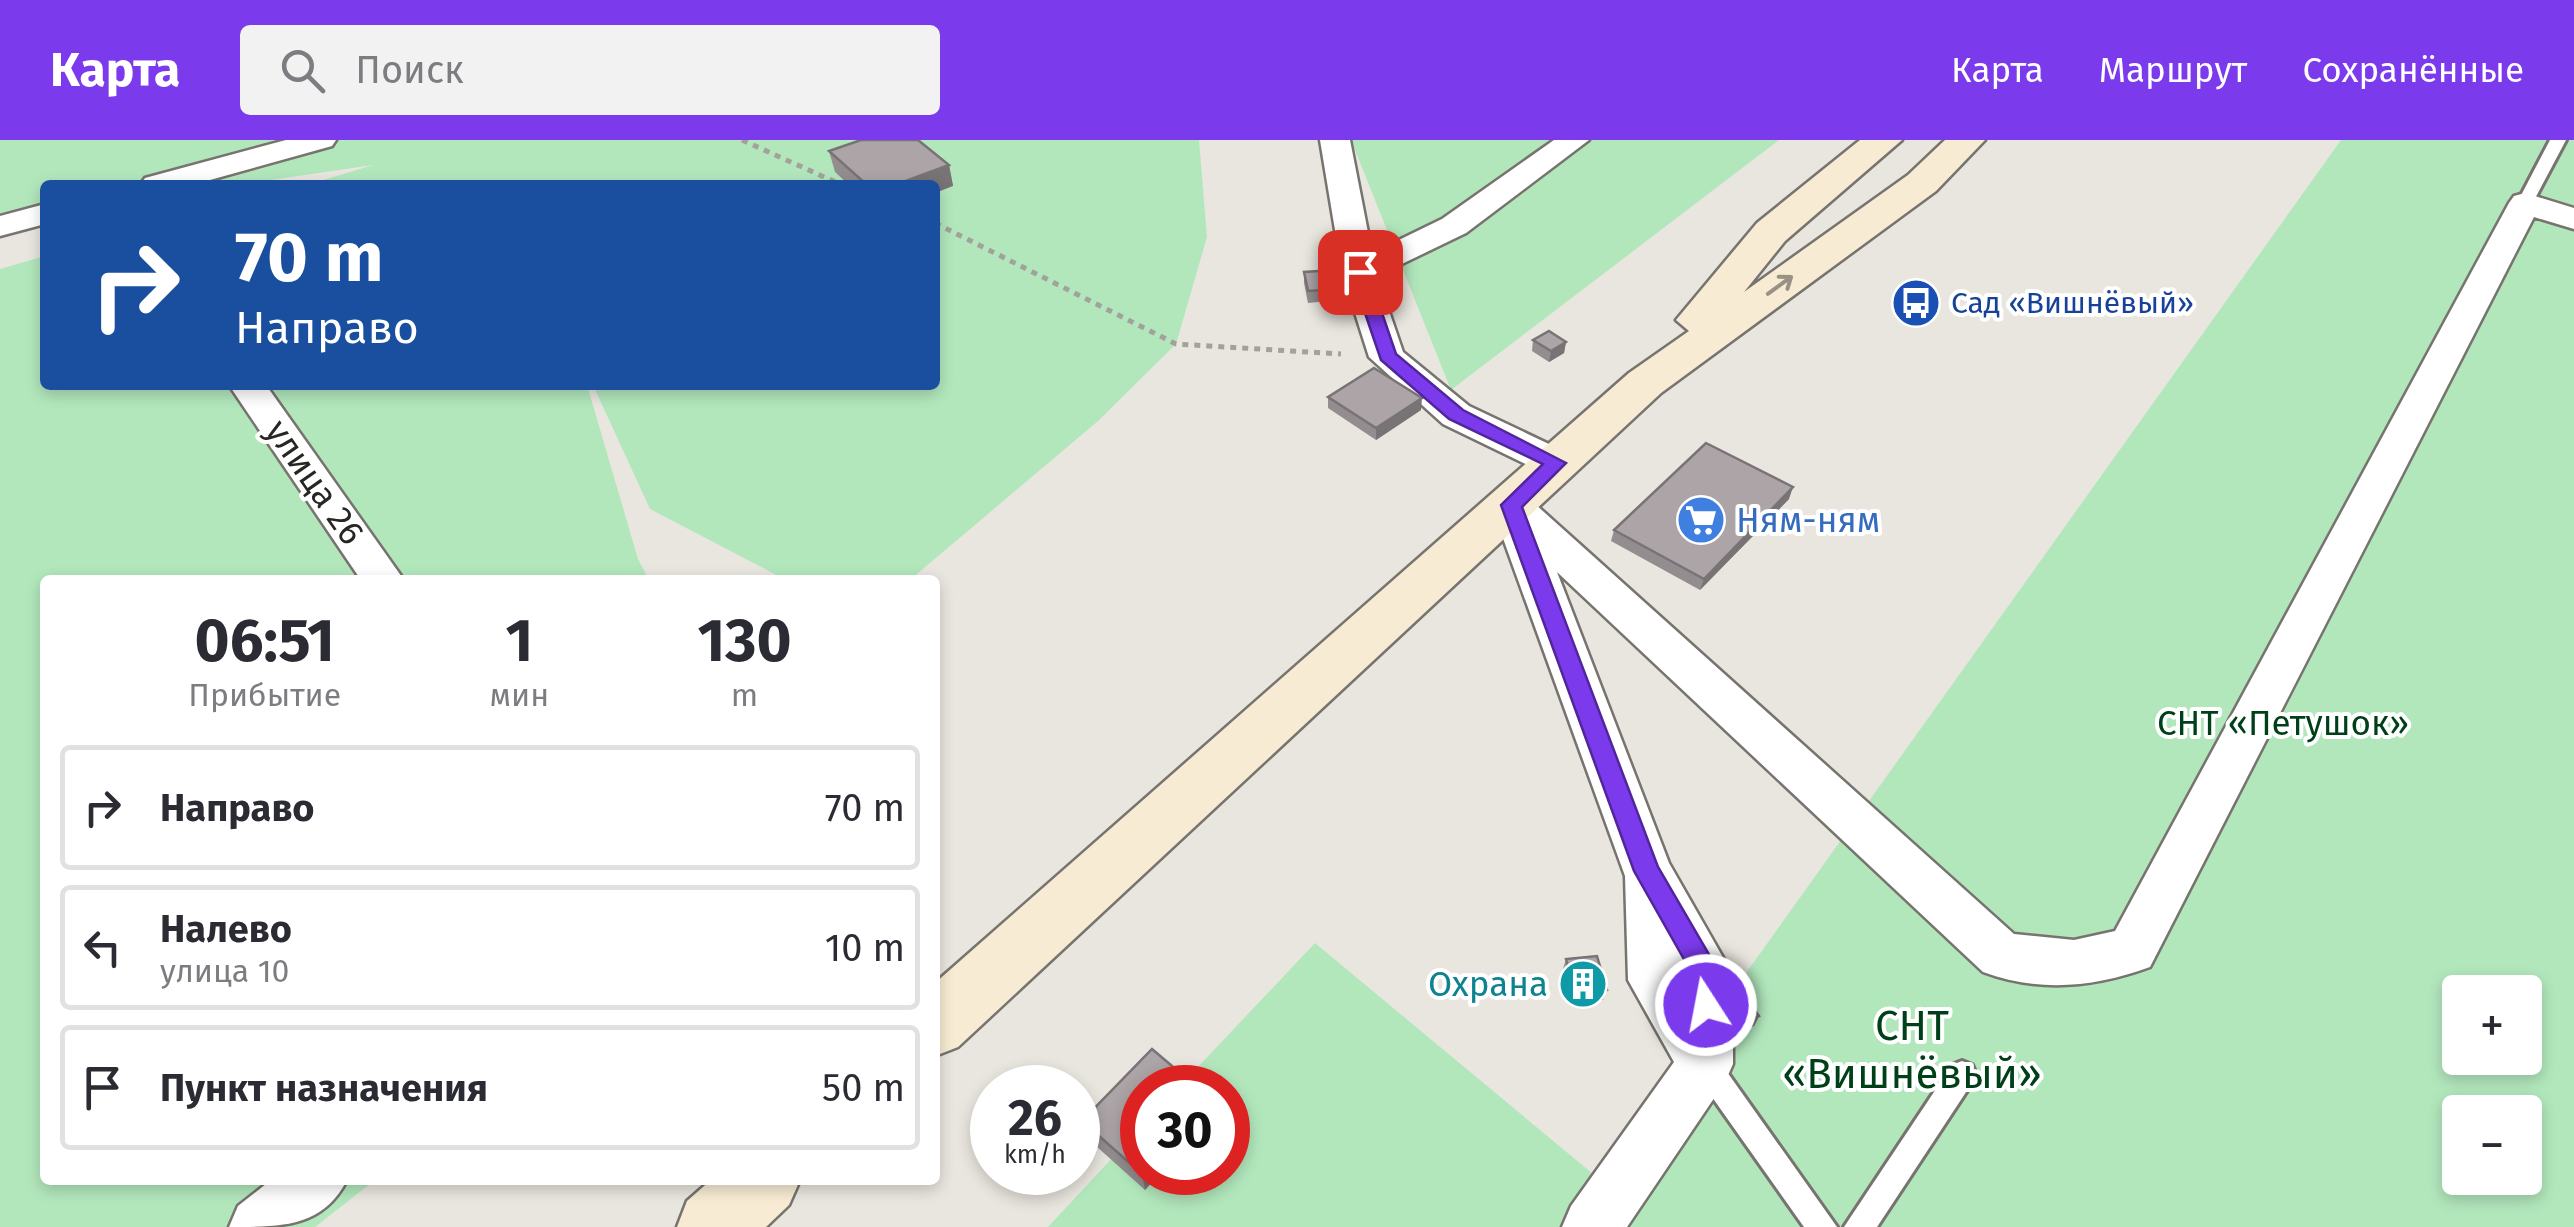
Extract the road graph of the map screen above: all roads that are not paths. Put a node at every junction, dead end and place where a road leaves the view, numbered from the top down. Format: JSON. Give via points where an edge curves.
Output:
{"nodes":[{"id":1,"x":321,"y":140,"type":"edge"},
{"id":2,"x":1335,"y":140,"type":"edge"},
{"id":3,"x":1574,"y":140,"type":"edge"},
{"id":4,"x":1883,"y":140,"type":"edge"},
{"id":5,"x":1966,"y":140,"type":"edge"},
{"id":6,"x":2558,"y":140,"type":"edge"},
{"id":7,"x":174,"y":180,"type":"edge"},
{"id":8,"x":2524,"y":203,"type":"junction"},
{"id":9,"x":2574,"y":220,"type":"edge"},
{"id":10,"x":1360,"y":272,"type":"junction"},
{"id":11,"x":1644,"y":384,"type":"junction"},
{"id":12,"x":251,"y":390,"type":"edge"},
{"id":13,"x":1556,"y":463,"type":"junction"},
{"id":14,"x":1511,"y":505,"type":"junction"},
{"id":15,"x":380,"y":575,"type":"edge"},
{"id":16,"x":940,"y":1020,"type":"edge"},
{"id":17,"x":1705,"y":1064,"type":"junction"},
{"id":18,"x":1962,"y":1074,"type":"dead end"},
{"id":19,"x":312,"y":1185,"type":"edge"},
{"id":20,"x":759,"y":1185,"type":"edge"},
{"id":21,"x":259,"y":1227,"type":"edge"},
{"id":22,"x":713,"y":1227,"type":"edge"},
{"id":23,"x":1592,"y":1227,"type":"edge"},
{"id":24,"x":1822,"y":1227,"type":"edge"},
{"id":25,"x":1859,"y":1227,"type":"edge"}],
"edges":[{"from":1,"to":7,"type":"street"},
{"from":2,"to":10,"type":"street"},
{"from":3,"to":10,"type":"street","via":[[1454,226]]},
{"from":4,"to":11,"type":"main road","via":[[1771,232]]},
{"from":11,"to":5,"type":"main road","one_way":true,"via":[[1922,182]]},
{"from":6,"to":8,"type":"lane"},
{"from":8,"to":9,"type":"street"},
{"from":8,"to":14,"type":"street","via":[[2132,951],[2074,964],[2002,956]]},
{"from":10,"to":13,"type":"street","via":[[1387,356],[1456,414]]},
{"from":11,"to":13,"type":"main road"},
{"from":12,"to":15,"type":"street","name":"улица 26"},
{"from":13,"to":14,"type":"main road"},
{"from":14,"to":16,"type":"main road"},
{"from":14,"to":17,"type":"street","via":[[1647,871],[1654,980]]},
{"from":17,"to":23,"type":"street"},
{"from":17,"to":24,"type":"lane"},
{"from":18,"to":25,"type":"lane"},
{"from":19,"to":21,"type":"street"},
{"from":20,"to":22,"type":"main road"}]}
